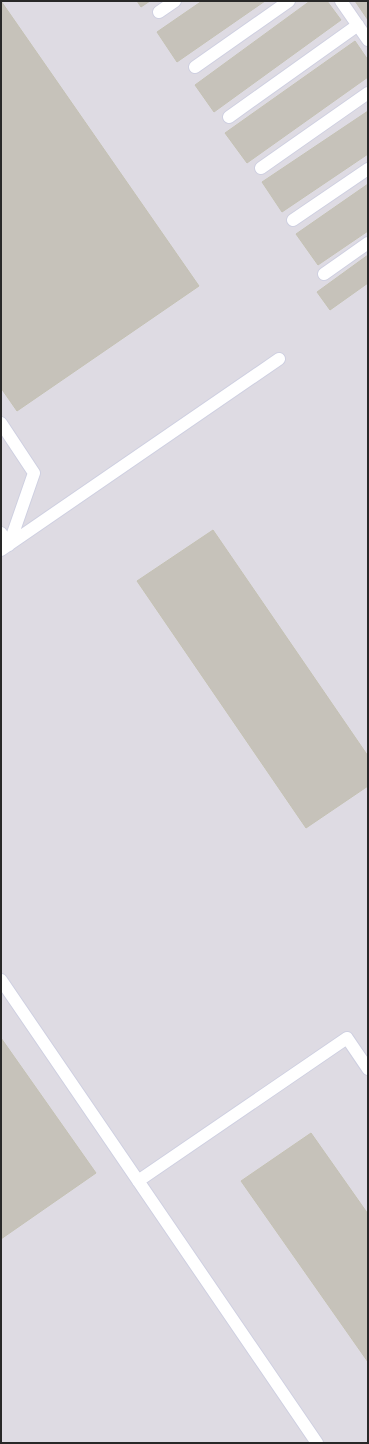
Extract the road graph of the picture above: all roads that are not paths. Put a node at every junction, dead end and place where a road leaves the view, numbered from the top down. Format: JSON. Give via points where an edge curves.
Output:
{"nodes":[{"id":1,"x":175,"y":1,"type":"edge"},
{"id":2,"x":289,"y":1,"type":"edge"},
{"id":3,"x":341,"y":1,"type":"edge"},
{"id":4,"x":159,"y":12,"type":"dead end"},
{"id":5,"x":358,"y":25,"type":"junction"},
{"id":6,"x":368,"y":40,"type":"edge"},
{"id":7,"x":195,"y":67,"type":"dead end"},
{"id":8,"x":368,"y":93,"type":"edge"},
{"id":9,"x":229,"y":116,"type":"dead end"},
{"id":10,"x":261,"y":168,"type":"dead end"},
{"id":11,"x":368,"y":169,"type":"edge"},
{"id":12,"x":293,"y":220,"type":"dead end"},
{"id":13,"x":368,"y":243,"type":"edge"},
{"id":14,"x":324,"y":274,"type":"dead end"},
{"id":15,"x":279,"y":359,"type":"dead end"},
{"id":16,"x":1,"y":423,"type":"edge"},
{"id":17,"x":1,"y":532,"type":"edge"},
{"id":18,"x":5,"y":547,"type":"edge"},
{"id":19,"x":1,"y":980,"type":"edge"},
{"id":20,"x":368,"y":1068,"type":"edge"},
{"id":21,"x":138,"y":1181,"type":"junction"},
{"id":22,"x":317,"y":1443,"type":"edge"}],
"edges":[{"from":1,"to":4,"type":"lane"},
{"from":2,"to":7,"type":"lane"},
{"from":3,"to":5,"type":"lane"},
{"from":5,"to":6,"type":"lane"},
{"from":5,"to":9,"type":"lane"},
{"from":8,"to":10,"type":"lane"},
{"from":11,"to":12,"type":"lane"},
{"from":13,"to":14,"type":"lane"},
{"from":15,"to":18,"type":"lane"},
{"from":16,"to":18,"type":"lane","via":[[34,472]]},
{"from":17,"to":18,"type":"lane"},
{"from":19,"to":21,"type":"lane"},
{"from":20,"to":21,"type":"lane","via":[[347,1038]]},
{"from":21,"to":22,"type":"lane"}]}
